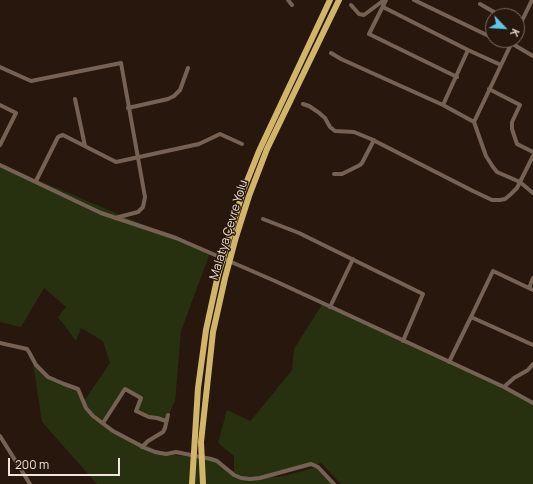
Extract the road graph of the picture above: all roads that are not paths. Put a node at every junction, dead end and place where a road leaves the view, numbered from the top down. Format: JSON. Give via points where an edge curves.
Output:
{"nodes":[{"id":1,"x":288,"y":0,"type":"edge"},
{"id":2,"x":330,"y":0,"type":"edge"},
{"id":3,"x":339,"y":0,"type":"edge"},
{"id":4,"x":385,"y":0,"type":"edge"},
{"id":5,"x":414,"y":0,"type":"edge"},
{"id":6,"x":532,"y":0,"type":"edge"},
{"id":7,"x":480,"y":4,"type":"dead end"},
{"id":8,"x":292,"y":5,"type":"dead end"},
{"id":9,"x":351,"y":5,"type":"dead end"},
{"id":10,"x":383,"y":6,"type":"junction"},
{"id":11,"x":487,"y":8,"type":"edge"},
{"id":12,"x":525,"y":12,"type":"edge"},
{"id":13,"x":485,"y":34,"type":"edge"},
{"id":14,"x":508,"y":48,"type":"edge"},
{"id":15,"x":520,"y":48,"type":"edge"},
{"id":16,"x":468,"y":50,"type":"junction"},
{"id":17,"x":331,"y":53,"type":"dead end"},
{"id":18,"x":533,"y":56,"type":"edge"},
{"id":19,"x":501,"y":64,"type":"junction"},
{"id":20,"x":0,"y":67,"type":"edge"},
{"id":21,"x":188,"y":68,"type":"dead end"},
{"id":22,"x":456,"y":77,"type":"junction"},
{"id":23,"x":489,"y":89,"type":"junction"},
{"id":24,"x":76,"y":99,"type":"dead end"},
{"id":25,"x":303,"y":104,"type":"dead end"},
{"id":26,"x":0,"y":105,"type":"edge"},
{"id":27,"x":443,"y":105,"type":"junction"},
{"id":28,"x":128,"y":108,"type":"junction"},
{"id":29,"x":474,"y":122,"type":"junction"},
{"id":30,"x":374,"y":140,"type":"junction"},
{"id":31,"x":242,"y":144,"type":"dead end"},
{"id":32,"x":0,"y":145,"type":"edge"},
{"id":33,"x":86,"y":146,"type":"junction"},
{"id":34,"x":533,"y":152,"type":"edge"},
{"id":35,"x":533,"y":156,"type":"edge"},
{"id":36,"x":138,"y":158,"type":"junction"},
{"id":37,"x":0,"y":165,"type":"edge"},
{"id":38,"x":334,"y":174,"type":"dead end"},
{"id":39,"x":36,"y":181,"type":"junction"},
{"id":40,"x":520,"y":182,"type":"junction"},
{"id":41,"x":533,"y":193,"type":"edge"},
{"id":42,"x":115,"y":218,"type":"junction"},
{"id":43,"x":262,"y":219,"type":"dead end"},
{"id":44,"x":353,"y":259,"type":"junction"},
{"id":45,"x":533,"y":278,"type":"edge"},
{"id":46,"x":531,"y":289,"type":"edge"},
{"id":47,"x":330,"y":307,"type":"junction"},
{"id":48,"x":471,"y":317,"type":"junction"},
{"id":49,"x":403,"y":341,"type":"junction"},
{"id":50,"x":0,"y":343,"type":"edge"},
{"id":51,"x":533,"y":345,"type":"edge"},
{"id":52,"x":449,"y":362,"type":"junction"},
{"id":53,"x":533,"y":364,"type":"edge"},
{"id":54,"x":504,"y":387,"type":"junction"},
{"id":55,"x":533,"y":403,"type":"edge"},
{"id":56,"x":168,"y":415,"type":"dead end"},
{"id":57,"x":166,"y":421,"type":"junction"},
{"id":58,"x":103,"y":423,"type":"junction"},
{"id":59,"x":0,"y":436,"type":"edge"},
{"id":60,"x":142,"y":447,"type":"junction"},
{"id":61,"x":28,"y":483,"type":"edge"},
{"id":62,"x":192,"y":484,"type":"edge"},
{"id":63,"x":203,"y":484,"type":"edge"},
{"id":64,"x":334,"y":484,"type":"edge"}],
"edges":[{"from":1,"to":8,"type":"street"},
{"from":2,"to":62,"type":"highway","name":"Malatya Çevre Yolu","via":[[259,151],[243,191],[220,268],[206,330],[198,388]]},
{"from":3,"to":63,"type":"highway","name":"Malatya Çevre Yolu","via":[[268,149],[236,237],[213,332],[201,442]]},
{"from":4,"to":9,"type":"street","via":[[364,15],[359,14]]},
{"from":4,"to":10,"type":"street"},
{"from":5,"to":13,"type":"street"},
{"from":6,"to":12,"type":"street"},
{"from":7,"to":11,"type":"street"},
{"from":10,"to":16,"type":"street"},
{"from":10,"to":22,"type":"street","via":[[369,34]]},
{"from":14,"to":19,"type":"street"},
{"from":15,"to":18,"type":"street"},
{"from":16,"to":19,"type":"street"},
{"from":16,"to":22,"type":"street"},
{"from":17,"to":27,"type":"street"},
{"from":19,"to":23,"type":"street"},
{"from":20,"to":28,"type":"street","via":[[31,81],[121,63]]},
{"from":21,"to":28,"type":"street","via":[[180,90],[174,96]]},
{"from":22,"to":27,"type":"street"},
{"from":23,"to":29,"type":"street"},
{"from":23,"to":34,"type":"street","via":[[520,105],[512,122],[512,129],[517,144]]},
{"from":24,"to":33,"type":"street"},
{"from":25,"to":30,"type":"street","via":[[318,112],[335,131],[354,132]]},
{"from":26,"to":32,"type":"street","via":[[16,113]]},
{"from":27,"to":29,"type":"street"},
{"from":28,"to":36,"type":"street"},
{"from":29,"to":40,"type":"street","via":[[492,167]]},
{"from":30,"to":38,"type":"street","via":[[360,165],[342,174]]},
{"from":30,"to":40,"type":"street","via":[[492,200],[505,199]]},
{"from":31,"to":36,"type":"street","via":[[220,134],[199,144]]},
{"from":33,"to":36,"type":"street","via":[[116,162]]},
{"from":33,"to":39,"type":"street","via":[[63,135],[58,137]]},
{"from":35,"to":40,"type":"street"},
{"from":36,"to":42,"type":"street","via":[[145,197],[143,207],[138,212]]},
{"from":37,"to":39,"type":"street"},
{"from":39,"to":42,"type":"street"},
{"from":40,"to":41,"type":"street"},
{"from":42,"to":47,"type":"street","via":[[158,231]]},
{"from":43,"to":44,"type":"street","via":[[299,233]]},
{"from":44,"to":47,"type":"street"},
{"from":44,"to":49,"type":"street","via":[[423,294]]},
{"from":45,"to":46,"type":"street"},
{"from":46,"to":48,"type":"street","via":[[492,269]]},
{"from":47,"to":49,"type":"street"},
{"from":48,"to":51,"type":"street"},
{"from":48,"to":52,"type":"street"},
{"from":49,"to":52,"type":"street"},
{"from":50,"to":58,"type":"street","via":[[27,349],[36,365],[48,377],[78,389],[86,408]]},
{"from":52,"to":54,"type":"street"},
{"from":53,"to":54,"type":"street"},
{"from":54,"to":55,"type":"street"},
{"from":56,"to":57,"type":"street"},
{"from":57,"to":58,"type":"street","via":[[149,418],[136,410],[141,398],[125,389]]},
{"from":57,"to":60,"type":"street","via":[[163,432]]},
{"from":58,"to":60,"type":"street"},
{"from":59,"to":61,"type":"street"},
{"from":60,"to":64,"type":"street","via":[[166,454],[176,452],[211,459],[234,475],[250,479],[311,464],[318,467]]}]}
